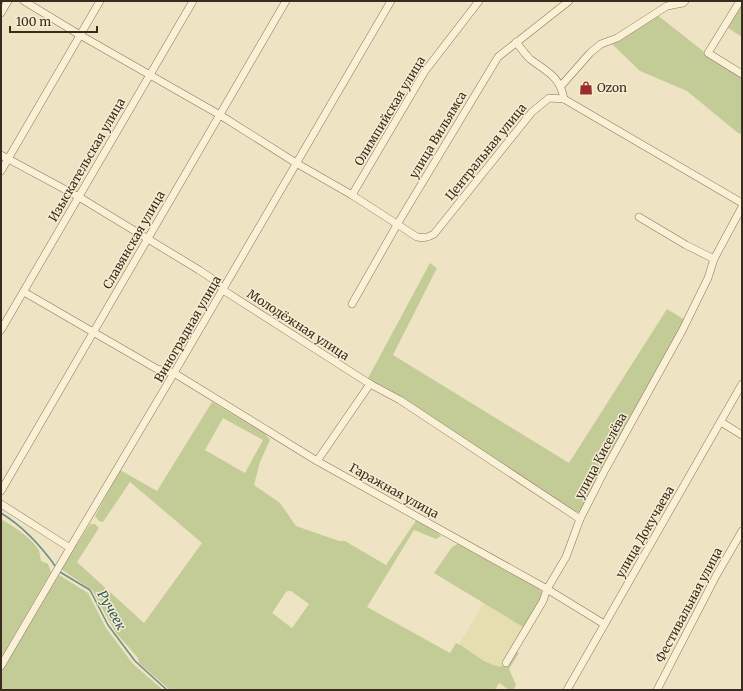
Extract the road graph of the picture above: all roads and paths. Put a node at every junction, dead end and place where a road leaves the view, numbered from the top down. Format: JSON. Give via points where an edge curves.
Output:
{"nodes":[{"id":1,"x":8,"y":1,"type":"edge"},
{"id":2,"x":24,"y":1,"type":"edge"},
{"id":3,"x":100,"y":1,"type":"edge"},
{"id":4,"x":193,"y":1,"type":"edge"},
{"id":5,"x":286,"y":1,"type":"edge"},
{"id":6,"x":391,"y":1,"type":"edge"},
{"id":7,"x":479,"y":1,"type":"edge"},
{"id":8,"x":569,"y":1,"type":"edge"},
{"id":9,"x":740,"y":1,"type":"edge"},
{"id":10,"x":684,"y":2,"type":"edge"},
{"id":11,"x":1,"y":13,"type":"edge"},
{"id":12,"x":80,"y":35,"type":"junction"},
{"id":13,"x":516,"y":42,"type":"junction"},
{"id":14,"x":742,"y":74,"type":"edge"},
{"id":15,"x":150,"y":75,"type":"junction"},
{"id":16,"x":561,"y":86,"type":"junction"},
{"id":17,"x":564,"y":99,"type":"junction"},
{"id":18,"x":220,"y":115,"type":"junction"},
{"id":19,"x":1,"y":155,"type":"edge"},
{"id":20,"x":8,"y":159,"type":"junction"},
{"id":21,"x":296,"y":163,"type":"junction"},
{"id":22,"x":1,"y":171,"type":"edge"},
{"id":23,"x":352,"y":195,"type":"junction"},
{"id":24,"x":79,"y":197,"type":"junction"},
{"id":25,"x":742,"y":203,"type":"edge"},
{"id":26,"x":742,"y":207,"type":"edge"},
{"id":27,"x":639,"y":217,"type":"dead end"},
{"id":28,"x":398,"y":224,"type":"junction"},
{"id":29,"x":147,"y":239,"type":"junction"},
{"id":30,"x":714,"y":259,"type":"junction"},
{"id":31,"x":223,"y":290,"type":"junction"},
{"id":32,"x":24,"y":292,"type":"junction"},
{"id":33,"x":352,"y":304,"type":"dead end"},
{"id":34,"x":1,"y":330,"type":"edge"},
{"id":35,"x":94,"y":332,"type":"junction"},
{"id":36,"x":174,"y":374,"type":"junction"},
{"id":37,"x":370,"y":384,"type":"junction"},
{"id":38,"x":742,"y":384,"type":"edge"},
{"id":39,"x":721,"y":422,"type":"junction"},
{"id":40,"x":742,"y":435,"type":"edge"},
{"id":41,"x":317,"y":461,"type":"junction"},
{"id":42,"x":1,"y":490,"type":"edge"},
{"id":43,"x":1,"y":504,"type":"edge"},
{"id":44,"x":580,"y":519,"type":"junction"},
{"id":45,"x":742,"y":531,"type":"edge"},
{"id":46,"x":70,"y":548,"type":"junction"},
{"id":47,"x":547,"y":589,"type":"junction"},
{"id":48,"x":604,"y":624,"type":"junction"},
{"id":49,"x":506,"y":663,"type":"dead end"},
{"id":50,"x":1,"y":666,"type":"edge"},
{"id":51,"x":567,"y":690,"type":"edge"},
{"id":52,"x":657,"y":690,"type":"edge"}],
"edges":[{"from":1,"to":11,"type":"street"},
{"from":2,"to":12,"type":"street","name":"Центральная улица"},
{"from":3,"to":12,"type":"street"},
{"from":4,"to":15,"type":"street","name":"Изыскательская улица"},
{"from":5,"to":18,"type":"street","name":"Славянская улица"},
{"from":6,"to":21,"type":"street","name":"Виноградная улица"},
{"from":7,"to":23,"type":"street","name":"Олимпийская улица","via":[[425,71]]},
{"from":8,"to":13,"type":"street","name":"улица Вильямса"},
{"from":9,"to":14,"type":"street","via":[[708,53]]},
{"from":10,"to":16,"type":"street","via":[[667,6],[617,38],[601,44]]},
{"from":12,"to":15,"type":"street","name":"Центральная улица"},
{"from":12,"to":20,"type":"street"},
{"from":13,"to":16,"type":"street","via":[[528,57],[548,70]]},
{"from":13,"to":28,"type":"street","name":"улица Вильямса","via":[[498,57]]},
{"from":15,"to":18,"type":"street","name":"Центральная улица"},
{"from":15,"to":24,"type":"street","name":"Изыскательская улица"},
{"from":16,"to":17,"type":"street"},
{"from":17,"to":25,"type":"street"},
{"from":17,"to":28,"type":"street","name":"Центральная улица","via":[[549,98],[532,112],[434,234],[417,237]]},
{"from":18,"to":21,"type":"street","name":"Центральная улица"},
{"from":18,"to":29,"type":"street","name":"Славянская улица"},
{"from":19,"to":20,"type":"street","name":"Молодёжная улица"},
{"from":20,"to":22,"type":"street"},
{"from":20,"to":24,"type":"street","name":"Молодёжная улица"},
{"from":21,"to":23,"type":"street","name":"Центральная улица"},
{"from":21,"to":31,"type":"street","name":"Виноградная улица"},
{"from":23,"to":28,"type":"street","name":"Центральная улица"},
{"from":24,"to":29,"type":"street","name":"Молодёжная улица"},
{"from":24,"to":32,"type":"street","name":"Изыскательская улица"},
{"from":26,"to":30,"type":"street","name":"улица Киселёва"},
{"from":27,"to":30,"type":"street","via":[[686,246]]},
{"from":28,"to":33,"type":"street","name":"улица Вильямса"},
{"from":29,"to":31,"type":"street","name":"Молодёжная улица","via":[[217,282]]},
{"from":29,"to":35,"type":"street","name":"Славянская улица"},
{"from":30,"to":44,"type":"street","name":"улица Киселёва","via":[[688,320],[604,470]]},
{"from":31,"to":36,"type":"street","name":"Виноградная улица"},
{"from":31,"to":37,"type":"street","name":"Молодёжная улица"},
{"from":32,"to":34,"type":"street","name":"Изыскательская улица"},
{"from":32,"to":35,"type":"street","name":"Гаражная улица"},
{"from":35,"to":36,"type":"street","name":"Гаражная улица","via":[[157,369]]},
{"from":35,"to":42,"type":"street","name":"Славянская улица"},
{"from":36,"to":41,"type":"street","name":"Гаражная улица"},
{"from":36,"to":46,"type":"street","name":"Виноградная улица"},
{"from":37,"to":41,"type":"street"},
{"from":37,"to":44,"type":"street","name":"Молодёжная улица","via":[[400,400]]},
{"from":38,"to":39,"type":"street","name":"улица Докучаева"},
{"from":39,"to":40,"type":"street"},
{"from":39,"to":48,"type":"street","name":"улица Докучаева"},
{"from":41,"to":47,"type":"street","name":"Гаражная улица"},
{"from":43,"to":46,"type":"street"},
{"from":44,"to":47,"type":"street","name":"улица Киселёва","via":[[566,557]]},
{"from":45,"to":52,"type":"street","name":"Фестивальная улица"},
{"from":46,"to":50,"type":"street","name":"Виноградная улица"},
{"from":47,"to":48,"type":"street","name":"Гаражная улица"},
{"from":47,"to":49,"type":"street","name":"улица Киселёва","via":[[543,601]]},
{"from":48,"to":51,"type":"street","name":"улица Докучаева"}]}
